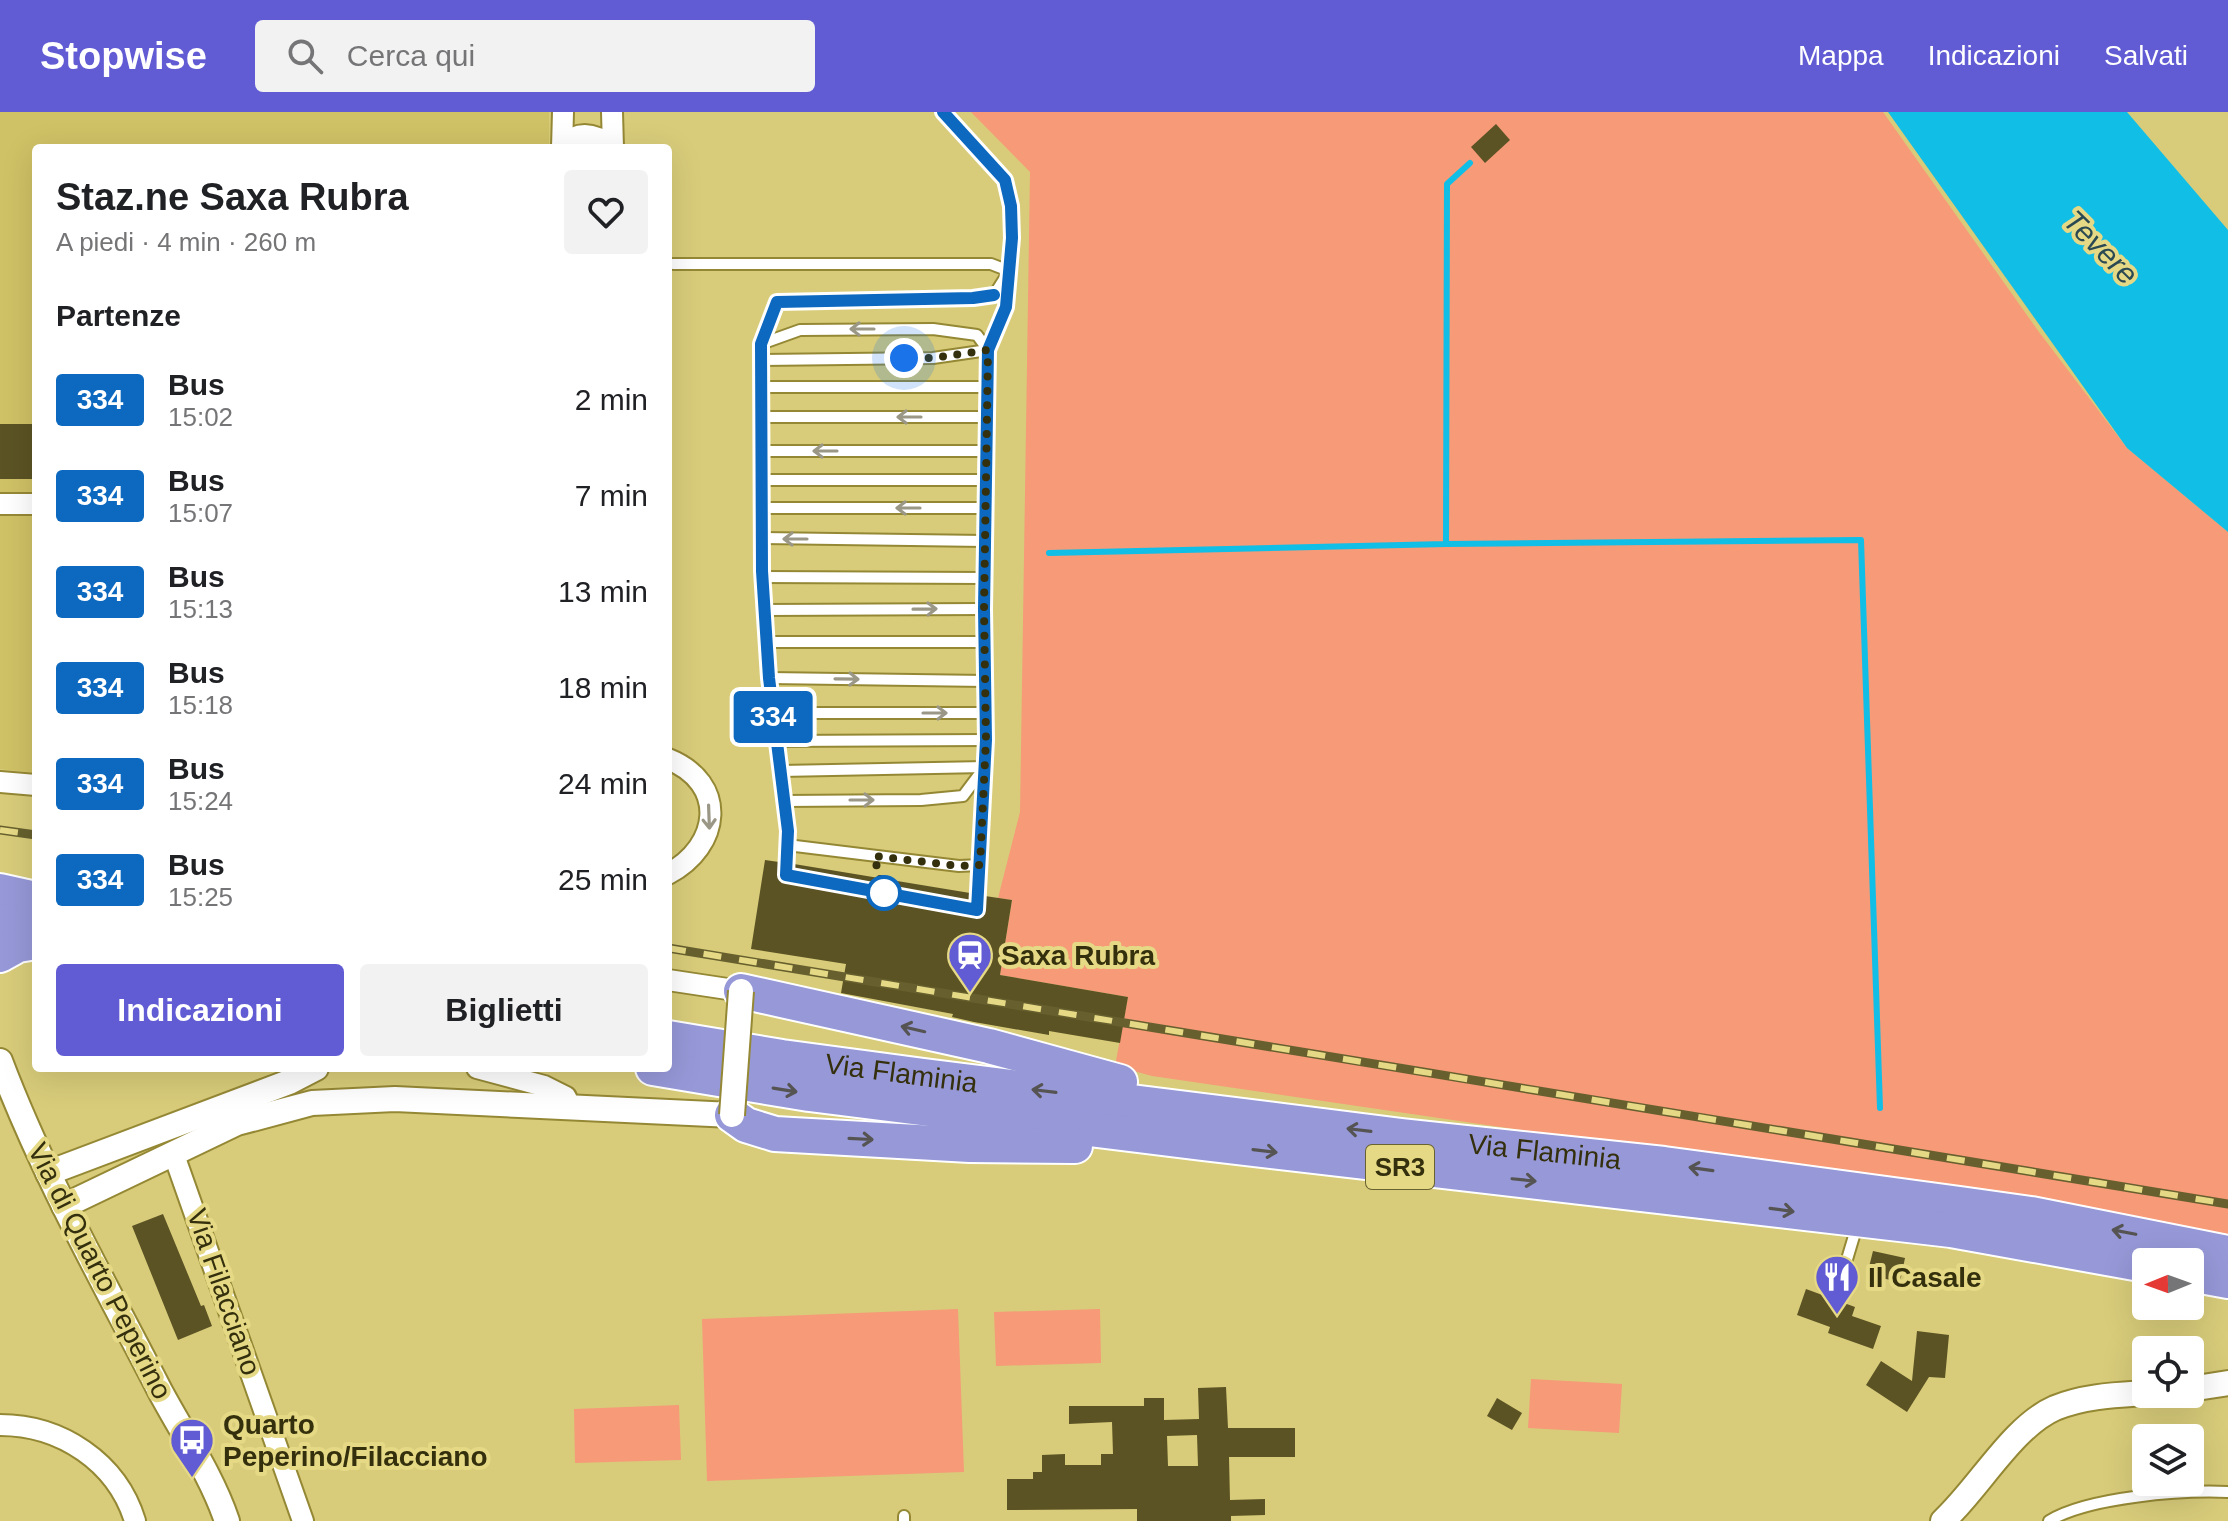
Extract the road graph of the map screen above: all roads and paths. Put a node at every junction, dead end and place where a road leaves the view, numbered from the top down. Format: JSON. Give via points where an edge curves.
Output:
{"nodes":[{"id":1,"x":563,"y":112,"type":"edge"},
{"id":2,"x":612,"y":112,"type":"edge"},
{"id":3,"x":942,"y":112,"type":"edge"},
{"id":4,"x":562,"y":144,"type":"edge"},
{"id":5,"x":566,"y":144,"type":"edge"},
{"id":6,"x":608,"y":144,"type":"edge"},
{"id":7,"x":613,"y":144,"type":"edge"},
{"id":8,"x":673,"y":264,"type":"dead end"},
{"id":9,"x":1009,"y":271,"type":"junction"},
{"id":10,"x":761,"y":344,"type":"junction"},
{"id":11,"x":988,"y":350,"type":"junction"},
{"id":12,"x":761,"y":360,"type":"junction"},
{"id":13,"x":761,"y":387,"type":"junction"},
{"id":14,"x":987,"y":387,"type":"junction"},
{"id":15,"x":761,"y":417,"type":"junction"},
{"id":16,"x":987,"y":417,"type":"junction"},
{"id":17,"x":761,"y":451,"type":"junction"},
{"id":18,"x":987,"y":451,"type":"junction"},
{"id":19,"x":761,"y":480,"type":"junction"},
{"id":20,"x":986,"y":480,"type":"junction"},
{"id":21,"x":0,"y":504,"type":"edge"},
{"id":22,"x":32,"y":504,"type":"edge"},
{"id":23,"x":761,"y":508,"type":"junction"},
{"id":24,"x":986,"y":508,"type":"junction"},
{"id":25,"x":762,"y":538,"type":"junction"},
{"id":26,"x":985,"y":541,"type":"junction"},
{"id":27,"x":762,"y":577,"type":"junction"},
{"id":28,"x":985,"y":578,"type":"junction"},
{"id":29,"x":984,"y":609,"type":"junction"},
{"id":30,"x":764,"y":610,"type":"junction"},
{"id":31,"x":766,"y":642,"type":"junction"},
{"id":32,"x":985,"y":642,"type":"junction"},
{"id":33,"x":769,"y":678,"type":"junction"},
{"id":34,"x":986,"y":681,"type":"junction"},
{"id":35,"x":773,"y":713,"type":"junction"},
{"id":36,"x":985,"y":713,"type":"junction"},
{"id":37,"x":986,"y":740,"type":"junction"},
{"id":38,"x":777,"y":741,"type":"junction"},
{"id":39,"x":672,"y":761,"type":"edge"},
{"id":40,"x":985,"y":767,"type":"junction"},
{"id":41,"x":781,"y":771,"type":"junction"},
{"id":42,"x":0,"y":782,"type":"edge"},
{"id":43,"x":32,"y":785,"type":"edge"},
{"id":44,"x":784,"y":801,"type":"junction"},
{"id":45,"x":787,"y":845,"type":"junction"},
{"id":46,"x":787,"y":860,"type":"dead end"},
{"id":47,"x":980,"y":865,"type":"junction"},
{"id":48,"x":672,"y":871,"type":"edge"},
{"id":49,"x":0,"y":874,"type":"edge"},
{"id":50,"x":32,"y":878,"type":"edge"},
{"id":51,"x":0,"y":891,"type":"edge"},
{"id":52,"x":978,"y":893,"type":"dead end"},
{"id":53,"x":32,"y":898,"type":"edge"},
{"id":54,"x":0,"y":921,"type":"edge"},
{"id":55,"x":32,"y":928,"type":"edge"},
{"id":56,"x":32,"y":943,"type":"edge"},
{"id":57,"x":0,"y":955,"type":"edge"},
{"id":58,"x":672,"y":981,"type":"edge"},
{"id":59,"x":741,"y":991,"type":"junction"},
{"id":60,"x":672,"y":1039,"type":"edge"},
{"id":61,"x":0,"y":1061,"type":"edge"},
{"id":62,"x":672,"y":1071,"type":"edge"},
{"id":63,"x":308,"y":1072,"type":"edge"},
{"id":64,"x":492,"y":1072,"type":"edge"},
{"id":65,"x":569,"y":1107,"type":"junction"},
{"id":66,"x":1232,"y":1113,"type":"junction"},
{"id":67,"x":732,"y":1115,"type":"junction"},
{"id":68,"x":1202,"y":1143,"type":"junction"},
{"id":69,"x":174,"y":1155,"type":"junction"},
{"id":70,"x":48,"y":1173,"type":"junction"},
{"id":71,"x":64,"y":1206,"type":"junction"},
{"id":72,"x":1859,"y":1220,"type":"junction"},
{"id":73,"x":2228,"y":1253,"type":"edge"},
{"id":74,"x":2132,"y":1262,"type":"edge"},
{"id":75,"x":1842,"y":1276,"type":"dead end"},
{"id":76,"x":2204,"y":1277,"type":"edge"},
{"id":77,"x":2228,"y":1281,"type":"edge"},
{"id":78,"x":2228,"y":1383,"type":"edge"},
{"id":79,"x":2204,"y":1387,"type":"edge"},
{"id":80,"x":2132,"y":1394,"type":"edge"},
{"id":81,"x":0,"y":1425,"type":"edge"},
{"id":82,"x":2228,"y":1492,"type":"edge"},
{"id":83,"x":135,"y":1521,"type":"edge"},
{"id":84,"x":227,"y":1521,"type":"edge"},
{"id":85,"x":303,"y":1521,"type":"edge"},
{"id":86,"x":1943,"y":1521,"type":"edge"},
{"id":87,"x":2049,"y":1521,"type":"edge"}],
"edges":[{"from":1,"to":4,"type":"street"},
{"from":2,"to":7,"type":"street"},
{"from":3,"to":9,"type":"lane","via":[[1005,180],[1011,206]]},
{"from":5,"to":6,"type":"street","via":[[584,134]]},
{"from":8,"to":9,"type":"lane","via":[[991,264]]},
{"from":9,"to":10,"type":"lane","via":[[994,295],[973,298],[777,302]]},
{"from":9,"to":11,"type":"lane","via":[[1006,307]]},
{"from":11,"to":10,"type":"lane","one_way":true,"via":[[977,335],[933,329],[800,330]]},
{"from":10,"to":12,"type":"lane"},
{"from":11,"to":12,"type":"lane","via":[[933,358]]},
{"from":11,"to":14,"type":"lane"},
{"from":12,"to":13,"type":"lane"},
{"from":13,"to":14,"type":"lane"},
{"from":13,"to":15,"type":"lane"},
{"from":14,"to":16,"type":"lane"},
{"from":16,"to":15,"type":"lane","one_way":true},
{"from":15,"to":17,"type":"lane"},
{"from":16,"to":18,"type":"lane"},
{"from":18,"to":17,"type":"lane","one_way":true},
{"from":17,"to":19,"type":"lane"},
{"from":18,"to":20,"type":"lane"},
{"from":19,"to":20,"type":"lane"},
{"from":19,"to":23,"type":"lane"},
{"from":20,"to":24,"type":"lane"},
{"from":21,"to":22,"type":"street"},
{"from":24,"to":23,"type":"lane","one_way":true},
{"from":23,"to":25,"type":"lane"},
{"from":24,"to":26,"type":"lane"},
{"from":26,"to":25,"type":"lane","one_way":true},
{"from":25,"to":27,"type":"lane"},
{"from":26,"to":28,"type":"lane"},
{"from":27,"to":28,"type":"lane"},
{"from":27,"to":30,"type":"lane"},
{"from":28,"to":29,"type":"lane"},
{"from":30,"to":29,"type":"lane","one_way":true},
{"from":29,"to":32,"type":"lane"},
{"from":30,"to":31,"type":"lane"},
{"from":31,"to":32,"type":"lane"},
{"from":31,"to":33,"type":"lane"},
{"from":32,"to":34,"type":"lane"},
{"from":33,"to":34,"type":"lane","one_way":true},
{"from":33,"to":35,"type":"lane"},
{"from":34,"to":36,"type":"lane"},
{"from":35,"to":36,"type":"lane","one_way":true},
{"from":35,"to":38,"type":"lane"},
{"from":36,"to":37,"type":"lane"},
{"from":37,"to":38,"type":"lane"},
{"from":37,"to":40,"type":"lane"},
{"from":38,"to":41,"type":"lane"},
{"from":39,"to":48,"type":"street","one_way":true,"via":[[700,783],[710,823],[697,853]]},
{"from":40,"to":41,"type":"lane"},
{"from":44,"to":40,"type":"lane","one_way":true,"via":[[963,796]]},
{"from":40,"to":47,"type":"lane"},
{"from":41,"to":44,"type":"lane"},
{"from":42,"to":43,"type":"street"},
{"from":44,"to":45,"type":"lane"},
{"from":45,"to":46,"type":"lane"},
{"from":45,"to":47,"type":"lane"},
{"from":47,"to":52,"type":"lane"},
{"from":49,"to":50,"type":"highway"},
{"from":51,"to":53,"type":"highway"},
{"from":54,"to":55,"type":"highway"},
{"from":56,"to":57,"type":"highway"},
{"from":58,"to":59,"type":"street"},
{"from":66,"to":59,"type":"highway","one_way":true,"via":[[989,1046]]},
{"from":59,"to":67,"type":"street","bridge":true},
{"from":66,"to":60,"type":"highway","name":"Via Flaminia","number":"SR3","one_way":true},
{"from":61,"to":70,"type":"street","name":"Via di Quarto Peperino"},
{"from":62,"to":68,"type":"highway","name":"Via Flaminia","number":"SR3","one_way":true,"via":[[809,1094]]},
{"from":63,"to":70,"type":"street"},
{"from":64,"to":65,"type":"street","via":[[544,1086],[566,1097]]},
{"from":65,"to":67,"type":"street"},
{"from":65,"to":69,"type":"street","via":[[395,1099],[312,1103],[237,1123]]},
{"from":73,"to":66,"type":"highway","name":"Via Flaminia","number":"SR3","one_way":true,"via":[[1960,1204]]},
{"from":67,"to":68,"type":"highway","one_way":true,"via":[[761,1130],[799,1136],[970,1145]]},
{"from":68,"to":72,"type":"highway","name":"Via Flaminia","number":"SR3","one_way":true},
{"from":69,"to":71,"type":"street"},
{"from":69,"to":85,"type":"street","name":"Via Filacciano"},
{"from":70,"to":71,"type":"street","name":"Via di Quarto Peperino"},
{"from":71,"to":84,"type":"street","name":"Via di Quarto Peperino","via":[[209,1475]]},
{"from":72,"to":74,"type":"highway","name":"Via Flaminia","number":"SR3","via":[[1951,1230]]},
{"from":72,"to":75,"type":"lane"},
{"from":76,"to":77,"type":"highway"},
{"from":78,"to":79,"type":"street"},
{"from":80,"to":86,"type":"street","via":[[2088,1398],[2040,1416]]},
{"from":81,"to":83,"type":"street","via":[[38,1430],[73,1443],[114,1480]]},
{"from":82,"to":87,"type":"lane","via":[[2088,1505]]}]}
